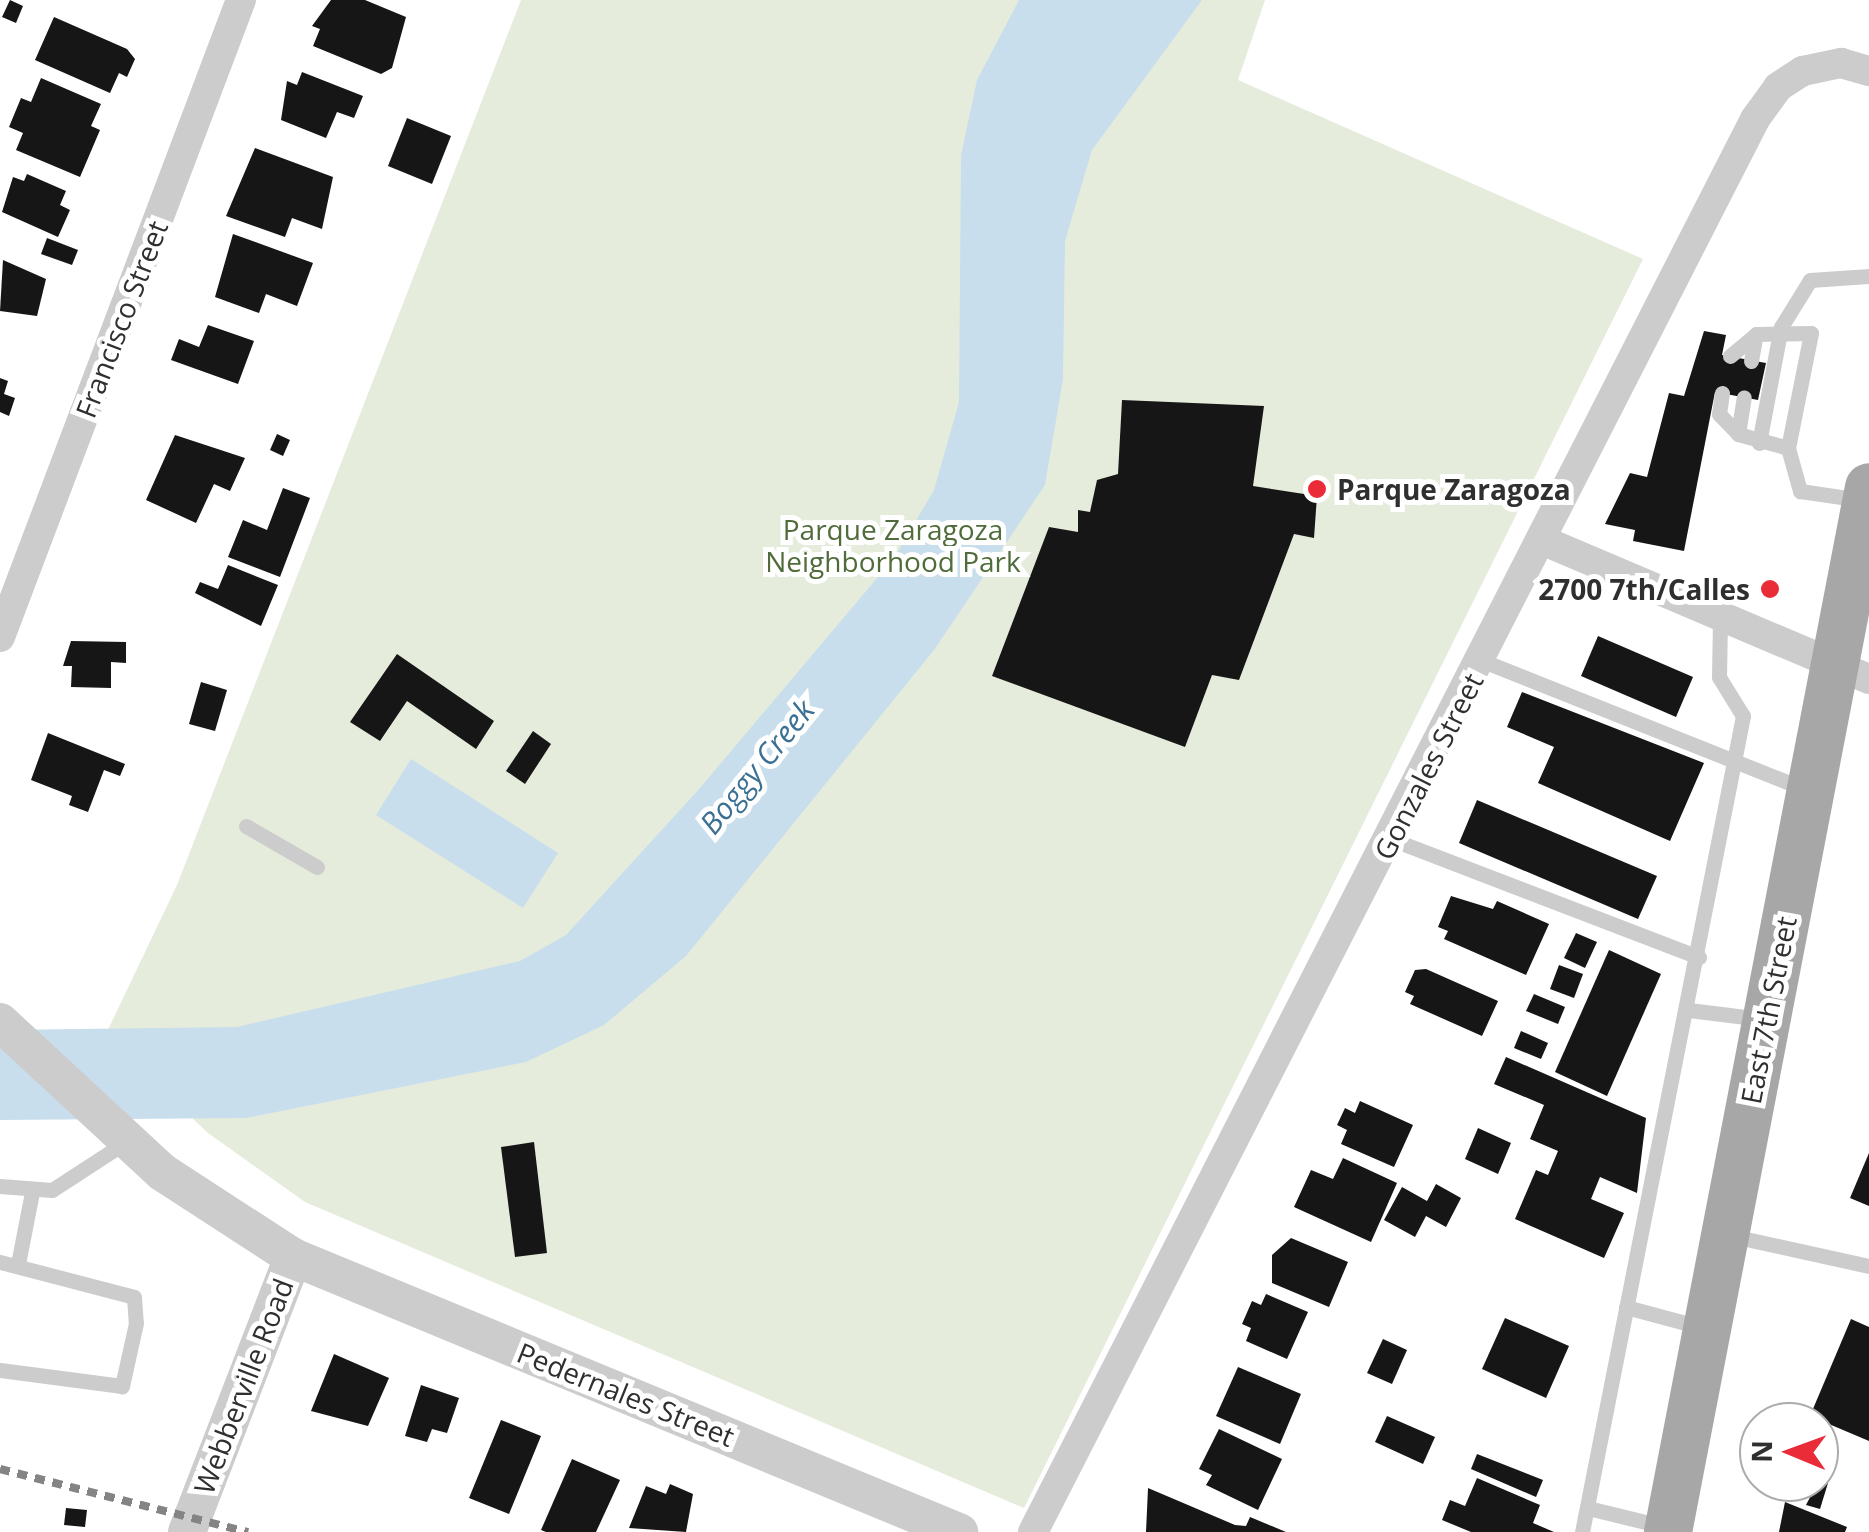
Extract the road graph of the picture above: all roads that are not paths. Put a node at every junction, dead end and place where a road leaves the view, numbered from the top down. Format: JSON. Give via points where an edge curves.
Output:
{"nodes":[{"id":1,"x":241,"y":0,"type":"edge"},
{"id":2,"x":1869,"y":70,"type":"edge"},
{"id":3,"x":1869,"y":276,"type":"edge"},
{"id":4,"x":1781,"y":328,"type":"junction"},
{"id":5,"x":1756,"y":334,"type":"junction"},
{"id":6,"x":1730,"y":356,"type":"dead end"},
{"id":7,"x":1750,"y":361,"type":"dead end"},
{"id":8,"x":1722,"y":393,"type":"dead end"},
{"id":9,"x":1744,"y":397,"type":"dead end"},
{"id":10,"x":1738,"y":434,"type":"junction"},
{"id":11,"x":1759,"y":443,"type":"junction"},
{"id":12,"x":1788,"y":448,"type":"junction"},
{"id":13,"x":1868,"y":494,"type":"edge"},
{"id":14,"x":1544,"y":542,"type":"junction"},
{"id":15,"x":1720,"y":618,"type":"junction"},
{"id":16,"x":0,"y":637,"type":"edge"},
{"id":17,"x":1483,"y":661,"type":"junction"},
{"id":18,"x":1852,"y":672,"type":"edge"},
{"id":19,"x":1735,"y":764,"type":"junction"},
{"id":20,"x":1810,"y":790,"type":"junction"},
{"id":21,"x":246,"y":826,"type":"dead end"},
{"id":22,"x":1391,"y":839,"type":"junction"},
{"id":23,"x":318,"y":866,"type":"dead end"},
{"id":24,"x":1699,"y":957,"type":"junction"},
{"id":25,"x":1689,"y":1010,"type":"junction"},
{"id":26,"x":1766,"y":1020,"type":"junction"},
{"id":27,"x":0,"y":1022,"type":"edge"},
{"id":28,"x":114,"y":1131,"type":"junction"},
{"id":29,"x":0,"y":1186,"type":"edge"},
{"id":30,"x":32,"y":1192,"type":"junction"},
{"id":31,"x":1724,"y":1234,"type":"junction"},
{"id":32,"x":293,"y":1257,"type":"junction"},
{"id":33,"x":0,"y":1262,"type":"edge"},
{"id":34,"x":18,"y":1264,"type":"junction"},
{"id":35,"x":1869,"y":1266,"type":"edge"},
{"id":36,"x":1626,"y":1308,"type":"junction"},
{"id":37,"x":1706,"y":1328,"type":"junction"},
{"id":38,"x":0,"y":1370,"type":"edge"},
{"id":39,"x":1588,"y":1508,"type":"junction"},
{"id":40,"x":1668,"y":1530,"type":"edge"},
{"id":41,"x":187,"y":1532,"type":"edge"},
{"id":42,"x":959,"y":1532,"type":"edge"},
{"id":43,"x":1032,"y":1532,"type":"edge"},
{"id":44,"x":1582,"y":1532,"type":"edge"}],
"edges":[{"from":1,"to":16,"type":"street","name":"Francisco Street"},
{"from":2,"to":14,"type":"street","name":"Gonzales Street","via":[[1841,64],[1804,71],[1778,88],[1755,119]]},
{"from":3,"to":4,"type":"lane","via":[[1810,280]]},
{"from":4,"to":5,"type":"lane"},
{"from":4,"to":11,"type":"lane"},
{"from":4,"to":12,"type":"lane","via":[[1812,333]]},
{"from":5,"to":6,"type":"lane"},
{"from":5,"to":7,"type":"lane"},
{"from":8,"to":10,"type":"lane","via":[[1719,414]]},
{"from":9,"to":10,"type":"lane"},
{"from":10,"to":11,"type":"lane"},
{"from":11,"to":12,"type":"lane"},
{"from":12,"to":13,"type":"lane","via":[[1800,491]]},
{"from":13,"to":18,"type":"main road","name":"East 7th Street"},
{"from":14,"to":15,"type":"street"},
{"from":14,"to":17,"type":"street","name":"Gonzales Street"},
{"from":15,"to":18,"type":"street"},
{"from":15,"to":19,"type":"lane","via":[[1719,677],[1743,716]]},
{"from":17,"to":19,"type":"lane"},
{"from":17,"to":22,"type":"street","name":"Gonzales Street"},
{"from":18,"to":20,"type":"main road","name":"East 7th Street"},
{"from":19,"to":20,"type":"lane"},
{"from":19,"to":24,"type":"lane"},
{"from":20,"to":26,"type":"main road","name":"East 7th Street"},
{"from":21,"to":23,"type":"lane"},
{"from":22,"to":24,"type":"lane"},
{"from":22,"to":43,"type":"street","name":"Gonzales Street"},
{"from":24,"to":25,"type":"lane"},
{"from":25,"to":26,"type":"lane"},
{"from":25,"to":36,"type":"lane"},
{"from":26,"to":31,"type":"main road","name":"East 7th Street"},
{"from":27,"to":28,"type":"street","name":"Webberville Road"},
{"from":28,"to":30,"type":"lane","via":[[52,1190]]},
{"from":28,"to":32,"type":"street","name":"Webberville Road","via":[[216,1212]]},
{"from":29,"to":30,"type":"lane"},
{"from":30,"to":34,"type":"lane"},
{"from":31,"to":35,"type":"lane"},
{"from":31,"to":37,"type":"main road","name":"East 7th Street"},
{"from":32,"to":41,"type":"street","name":"Webberville Road"},
{"from":32,"to":42,"type":"street","name":"Pedernales Street"},
{"from":33,"to":34,"type":"lane"},
{"from":34,"to":38,"type":"lane","via":[[134,1297],[128,1379],[90,1386]]},
{"from":36,"to":37,"type":"lane"},
{"from":36,"to":39,"type":"lane"},
{"from":37,"to":40,"type":"main road","name":"East 7th Street"},
{"from":39,"to":40,"type":"lane"},
{"from":39,"to":44,"type":"lane"}]}
